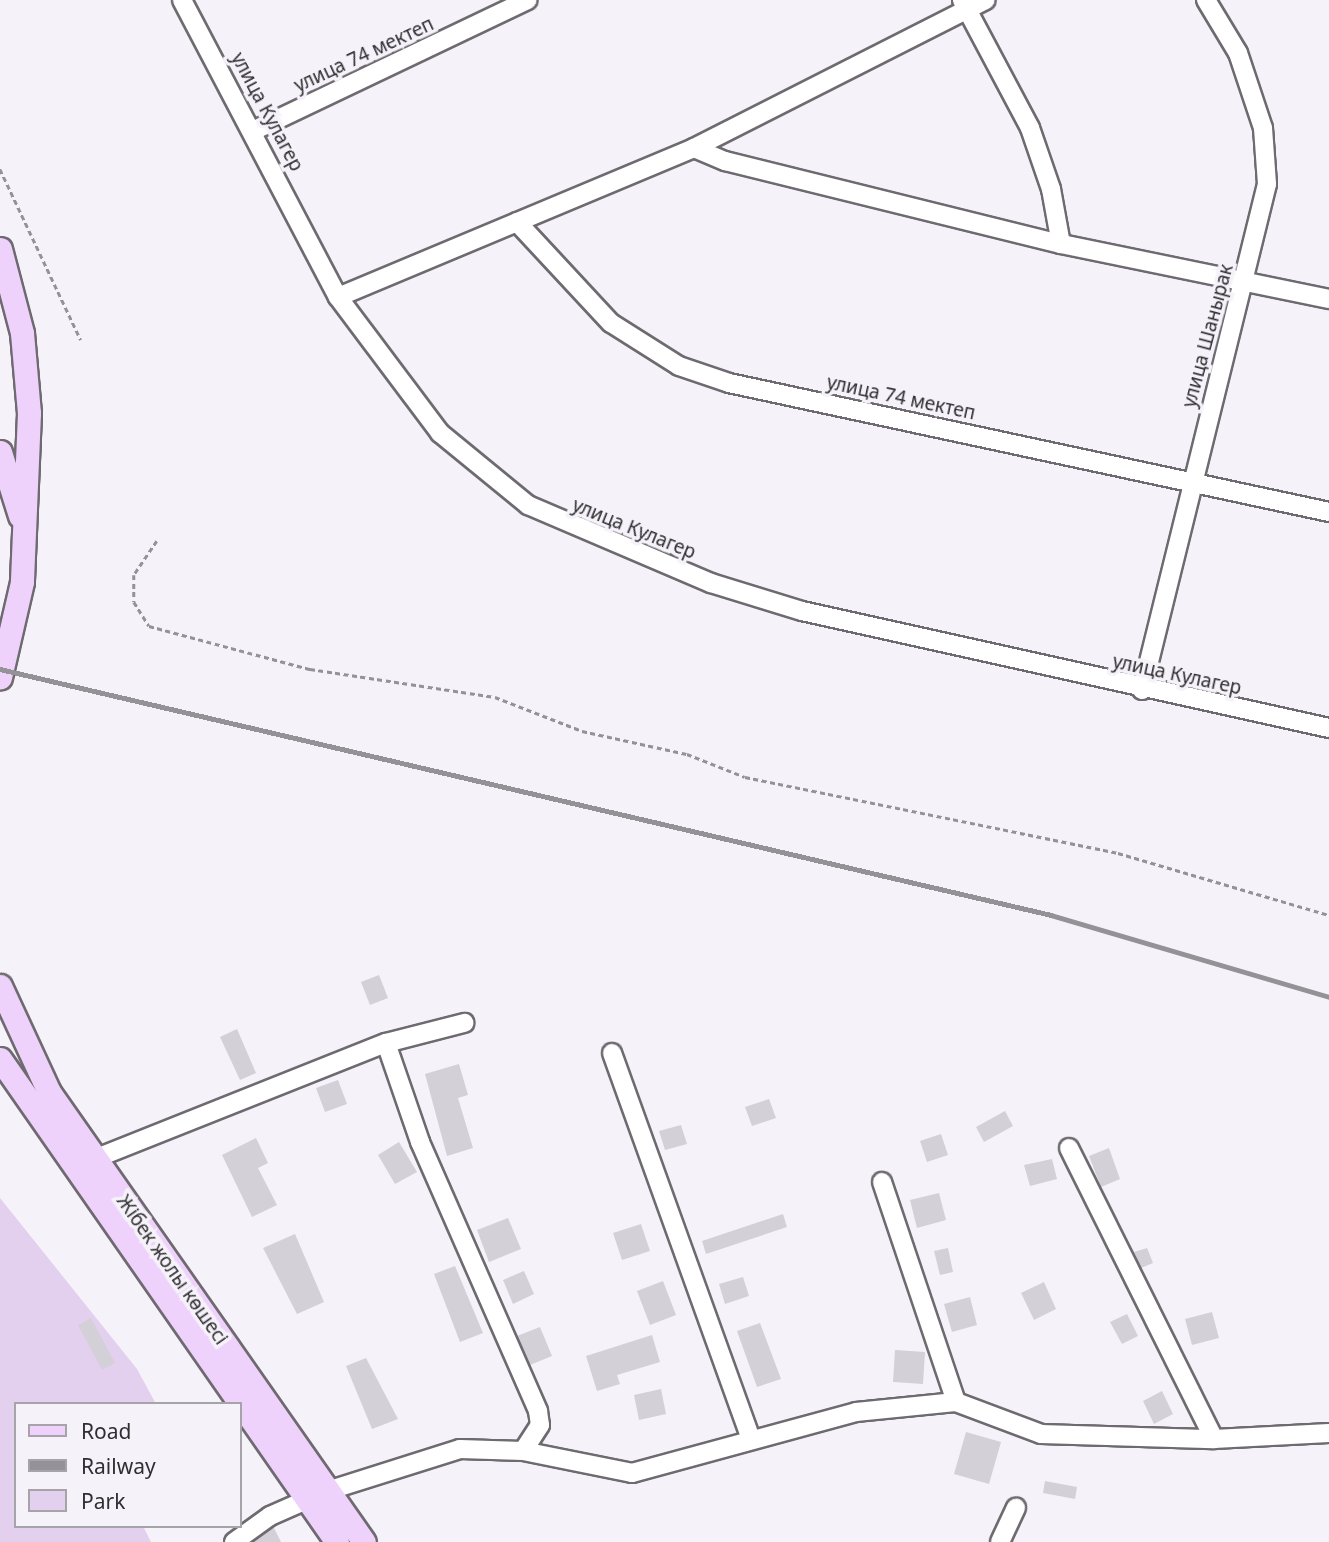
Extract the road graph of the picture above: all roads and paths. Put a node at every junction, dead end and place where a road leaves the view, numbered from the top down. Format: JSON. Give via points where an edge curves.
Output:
{"nodes":[{"id":1,"x":182,"y":0,"type":"edge"},
{"id":2,"x":528,"y":0,"type":"edge"},
{"id":3,"x":986,"y":0,"type":"edge"},
{"id":4,"x":1206,"y":0,"type":"edge"},
{"id":5,"x":965,"y":5,"type":"edge"},
{"id":6,"x":255,"y":130,"type":"junction"},
{"id":7,"x":694,"y":148,"type":"junction"},
{"id":8,"x":0,"y":169,"type":"edge"},
{"id":9,"x":517,"y":222,"type":"junction"},
{"id":10,"x":1061,"y":244,"type":"junction"},
{"id":11,"x":0,"y":249,"type":"edge"},
{"id":12,"x":1245,"y":281,"type":"junction"},
{"id":13,"x":338,"y":297,"type":"junction"},
{"id":14,"x":1329,"y":299,"type":"edge"},
{"id":15,"x":80,"y":340,"type":"dead end"},
{"id":16,"x":0,"y":452,"type":"edge"},
{"id":17,"x":1192,"y":481,"type":"junction"},
{"id":18,"x":1329,"y":512,"type":"edge"},
{"id":19,"x":26,"y":536,"type":"junction"},
{"id":20,"x":157,"y":541,"type":"dead end"},
{"id":21,"x":0,"y":677,"type":"edge"},
{"id":22,"x":1142,"y":690,"type":"junction"},
{"id":23,"x":1329,"y":728,"type":"edge"},
{"id":24,"x":1329,"y":915,"type":"edge"},
{"id":25,"x":0,"y":986,"type":"edge"},
{"id":26,"x":464,"y":1023,"type":"dead end"},
{"id":27,"x":386,"y":1043,"type":"junction"},
{"id":28,"x":612,"y":1053,"type":"dead end"},
{"id":29,"x":0,"y":1059,"type":"edge"},
{"id":30,"x":1069,"y":1148,"type":"dead end"},
{"id":31,"x":94,"y":1158,"type":"junction"},
{"id":32,"x":882,"y":1182,"type":"dead end"},
{"id":33,"x":956,"y":1402,"type":"junction"},
{"id":34,"x":1329,"y":1433,"type":"edge"},
{"id":35,"x":750,"y":1437,"type":"junction"},
{"id":36,"x":1214,"y":1439,"type":"junction"},
{"id":37,"x":523,"y":1451,"type":"junction"},
{"id":38,"x":317,"y":1495,"type":"junction"},
{"id":39,"x":1016,"y":1508,"type":"dead end"},
{"id":40,"x":234,"y":1542,"type":"edge"},
{"id":41,"x":337,"y":1542,"type":"edge"},
{"id":42,"x":363,"y":1542,"type":"edge"},
{"id":43,"x":1000,"y":1542,"type":"edge"}],
"edges":[{"from":1,"to":6,"type":"street","name":"улица Кулагер"},
{"from":2,"to":6,"type":"street","name":"улица 74 мектеп"},
{"from":3,"to":5,"type":"street"},
{"from":4,"to":12,"type":"street","name":"улица Шанырак","via":[[1238,53],[1263,128],[1267,184]]},
{"from":5,"to":7,"type":"street"},
{"from":5,"to":10,"type":"street","via":[[1030,128],[1051,189]]},
{"from":6,"to":13,"type":"street","name":"улица Кулагер"},
{"from":7,"to":9,"type":"street"},
{"from":7,"to":10,"type":"street","via":[[725,161]]},
{"from":8,"to":15,"type":"path"},
{"from":9,"to":13,"type":"street"},
{"from":9,"to":17,"type":"street","name":"улица 74 мектеп","via":[[611,323],[679,366],[729,383]]},
{"from":10,"to":12,"type":"street"},
{"from":11,"to":19,"type":"main road","via":[[22,333],[29,413]]},
{"from":12,"to":14,"type":"street"},
{"from":12,"to":17,"type":"street","name":"улица Шанырак"},
{"from":13,"to":22,"type":"street","name":"улица Кулагер","via":[[440,433],[490,480],[580,531],[802,611]]},
{"from":16,"to":19,"type":"main road"},
{"from":17,"to":18,"type":"street","name":"улица 74 мектеп"},
{"from":17,"to":22,"type":"street","name":"улица Шанырак"},
{"from":19,"to":21,"type":"main road"},
{"from":20,"to":24,"type":"path","via":[[134,575],[134,601],[149,626],[310,669],[495,697],[582,731],[687,754],[745,777],[1118,853]]},
{"from":22,"to":23,"type":"street","name":"улица Кулагер"},
{"from":25,"to":31,"type":"main road","name":"Жібек жолы көшесі","via":[[21,1040]]},
{"from":26,"to":27,"type":"street"},
{"from":27,"to":31,"type":"street"},
{"from":27,"to":37,"type":"street","via":[[425,1155],[538,1411],[540,1425]]},
{"from":28,"to":35,"type":"street"},
{"from":29,"to":38,"type":"main road","name":"Жібек жолы көшесі"},
{"from":30,"to":36,"type":"street"},
{"from":31,"to":38,"type":"main road","name":"Жібек жолы көшесі"},
{"from":32,"to":33,"type":"street"},
{"from":33,"to":35,"type":"street","via":[[856,1412]]},
{"from":33,"to":36,"type":"street","via":[[1041,1434]]},
{"from":34,"to":36,"type":"street"},
{"from":35,"to":37,"type":"street","via":[[632,1473]]},
{"from":37,"to":38,"type":"street","via":[[446,1451]]},
{"from":38,"to":40,"type":"street"},
{"from":38,"to":41,"type":"main road","name":"Жібек жолы көшесі"},
{"from":38,"to":42,"type":"main road","name":"Жібек жолы көшесі"},
{"from":39,"to":43,"type":"street"}]}
